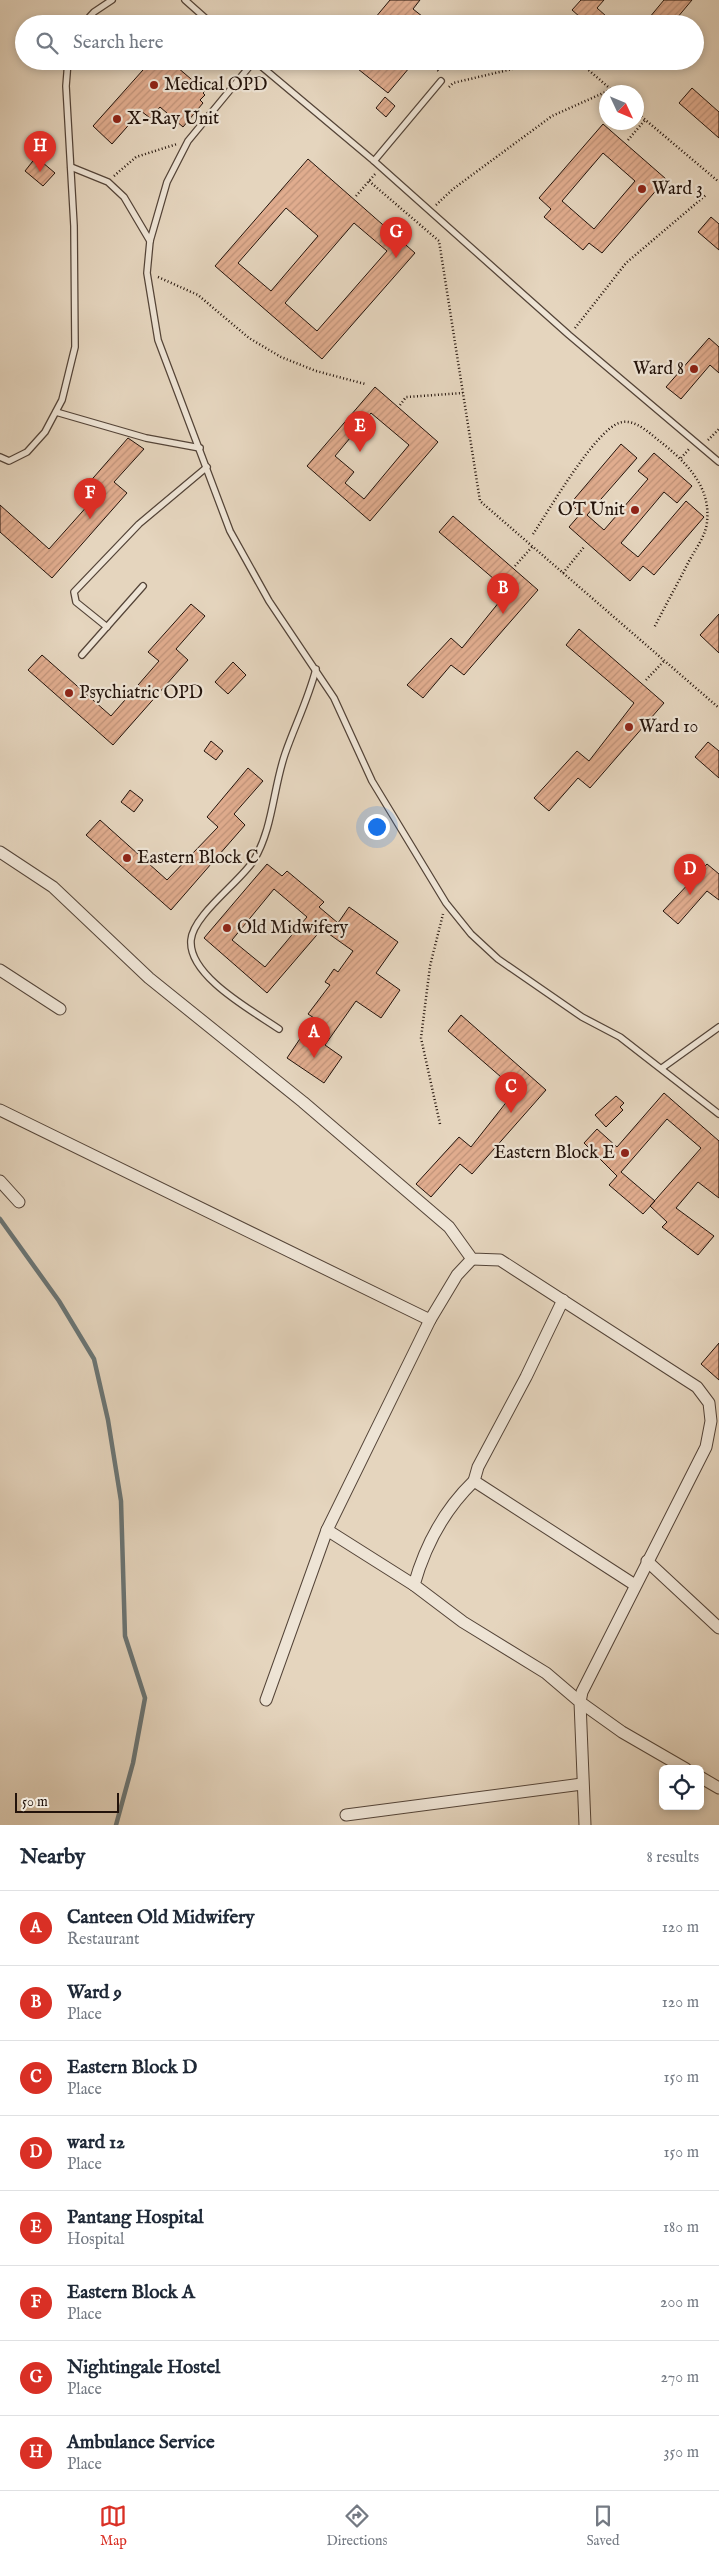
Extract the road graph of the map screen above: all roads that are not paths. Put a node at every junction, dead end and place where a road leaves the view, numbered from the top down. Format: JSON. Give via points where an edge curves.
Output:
{"nodes":[{"id":1,"x":112,"y":0,"type":"edge"},
{"id":2,"x":185,"y":0,"type":"edge"},
{"id":3,"x":91,"y":15,"type":"edge"},
{"id":4,"x":202,"y":15,"type":"edge"},
{"id":5,"x":67,"y":70,"type":"edge"},
{"id":6,"x":247,"y":70,"type":"edge"},
{"id":7,"x":265,"y":70,"type":"edge"},
{"id":8,"x":441,"y":81,"type":"dead end"},
{"id":9,"x":374,"y":161,"type":"junction"},
{"id":10,"x":71,"y":167,"type":"junction"},
{"id":11,"x":150,"y":241,"type":"junction"},
{"id":12,"x":56,"y":412,"type":"junction"},
{"id":13,"x":200,"y":448,"type":"junction"},
{"id":14,"x":0,"y":457,"type":"edge"},
{"id":15,"x":719,"y":462,"type":"edge"},
{"id":16,"x":207,"y":467,"type":"junction"},
{"id":17,"x":143,"y":586,"type":"dead end"},
{"id":18,"x":106,"y":627,"type":"junction"},
{"id":19,"x":82,"y":655,"type":"dead end"},
{"id":20,"x":316,"y":669,"type":"junction"},
{"id":21,"x":0,"y":852,"type":"edge"},
{"id":22,"x":0,"y":970,"type":"edge"},
{"id":23,"x":60,"y":1010,"type":"dead end"},
{"id":24,"x":719,"y":1027,"type":"edge"},
{"id":25,"x":279,"y":1029,"type":"dead end"},
{"id":26,"x":662,"y":1068,"type":"junction"},
{"id":27,"x":719,"y":1105,"type":"edge"},
{"id":28,"x":0,"y":1110,"type":"edge"},
{"id":29,"x":718,"y":1113,"type":"edge"},
{"id":30,"x":0,"y":1181,"type":"edge"},
{"id":31,"x":19,"y":1202,"type":"dead end"},
{"id":32,"x":472,"y":1259,"type":"junction"},
{"id":33,"x":563,"y":1300,"type":"junction"},
{"id":34,"x":430,"y":1320,"type":"junction"},
{"id":35,"x":474,"y":1481,"type":"junction"},
{"id":36,"x":327,"y":1530,"type":"junction"},
{"id":37,"x":647,"y":1561,"type":"junction"},
{"id":38,"x":414,"y":1585,"type":"junction"},
{"id":39,"x":635,"y":1585,"type":"junction"},
{"id":40,"x":719,"y":1628,"type":"edge"},
{"id":41,"x":266,"y":1700,"type":"dead end"},
{"id":42,"x":580,"y":1702,"type":"junction"},
{"id":43,"x":679,"y":1765,"type":"edge"},
{"id":44,"x":704,"y":1779,"type":"edge"},
{"id":45,"x":582,"y":1784,"type":"junction"},
{"id":46,"x":719,"y":1788,"type":"edge"},
{"id":47,"x":346,"y":1815,"type":"dead end"},
{"id":48,"x":585,"y":1825,"type":"edge"}],
"edges":[{"from":1,"to":3,"type":"lane"},
{"from":2,"to":4,"type":"lane"},
{"from":5,"to":10,"type":"lane"},
{"from":6,"to":11,"type":"lane","via":[[188,141],[168,182]]},
{"from":7,"to":9,"type":"lane"},
{"from":8,"to":9,"type":"lane"},
{"from":9,"to":15,"type":"lane","via":[[569,335]]},
{"from":10,"to":11,"type":"lane","via":[[108,182],[124,197]]},
{"from":10,"to":12,"type":"lane","via":[[74,347],[62,400]]},
{"from":11,"to":13,"type":"lane","via":[[147,273],[158,340]]},
{"from":12,"to":13,"type":"lane","via":[[146,438]]},
{"from":12,"to":14,"type":"lane","via":[[45,432],[27,452],[9,461]]},
{"from":13,"to":16,"type":"lane"},
{"from":16,"to":18,"type":"lane","via":[[139,524],[74,592],[76,602]]},
{"from":16,"to":20,"type":"lane","via":[[230,531],[269,600]]},
{"from":17,"to":18,"type":"lane"},
{"from":18,"to":19,"type":"lane"},
{"from":20,"to":25,"type":"lane","via":[[307,703],[285,755],[263,842],[253,861],[202,918],[191,939],[194,957],[209,979]]},
{"from":20,"to":26,"type":"lane","via":[[349,727],[372,781],[446,902],[471,934],[498,959],[582,1017],[620,1037]]},
{"from":21,"to":32,"type":"street","via":[[54,887],[150,978],[303,1102],[449,1227]]},
{"from":22,"to":23,"type":"street"},
{"from":24,"to":26,"type":"lane"},
{"from":26,"to":29,"type":"lane"},
{"from":27,"to":29,"type":"lane"},
{"from":28,"to":34,"type":"street"},
{"from":30,"to":31,"type":"street"},
{"from":32,"to":33,"type":"street","via":[[500,1260]]},
{"from":32,"to":34,"type":"street","via":[[457,1275]]},
{"from":33,"to":35,"type":"street"},
{"from":33,"to":37,"type":"street","via":[[697,1386],[709,1403],[711,1421],[706,1447]]},
{"from":34,"to":36,"type":"street"},
{"from":35,"to":38,"type":"street","via":[[448,1509]]},
{"from":35,"to":39,"type":"street"},
{"from":36,"to":38,"type":"street"},
{"from":36,"to":41,"type":"street"},
{"from":37,"to":39,"type":"street"},
{"from":37,"to":40,"type":"street"},
{"from":38,"to":42,"type":"street","via":[[463,1622],[546,1673]]},
{"from":39,"to":42,"type":"street"},
{"from":42,"to":43,"type":"street","via":[[622,1732]]},
{"from":42,"to":45,"type":"street"},
{"from":44,"to":46,"type":"street"},
{"from":45,"to":47,"type":"street"},
{"from":45,"to":48,"type":"street"}]}
